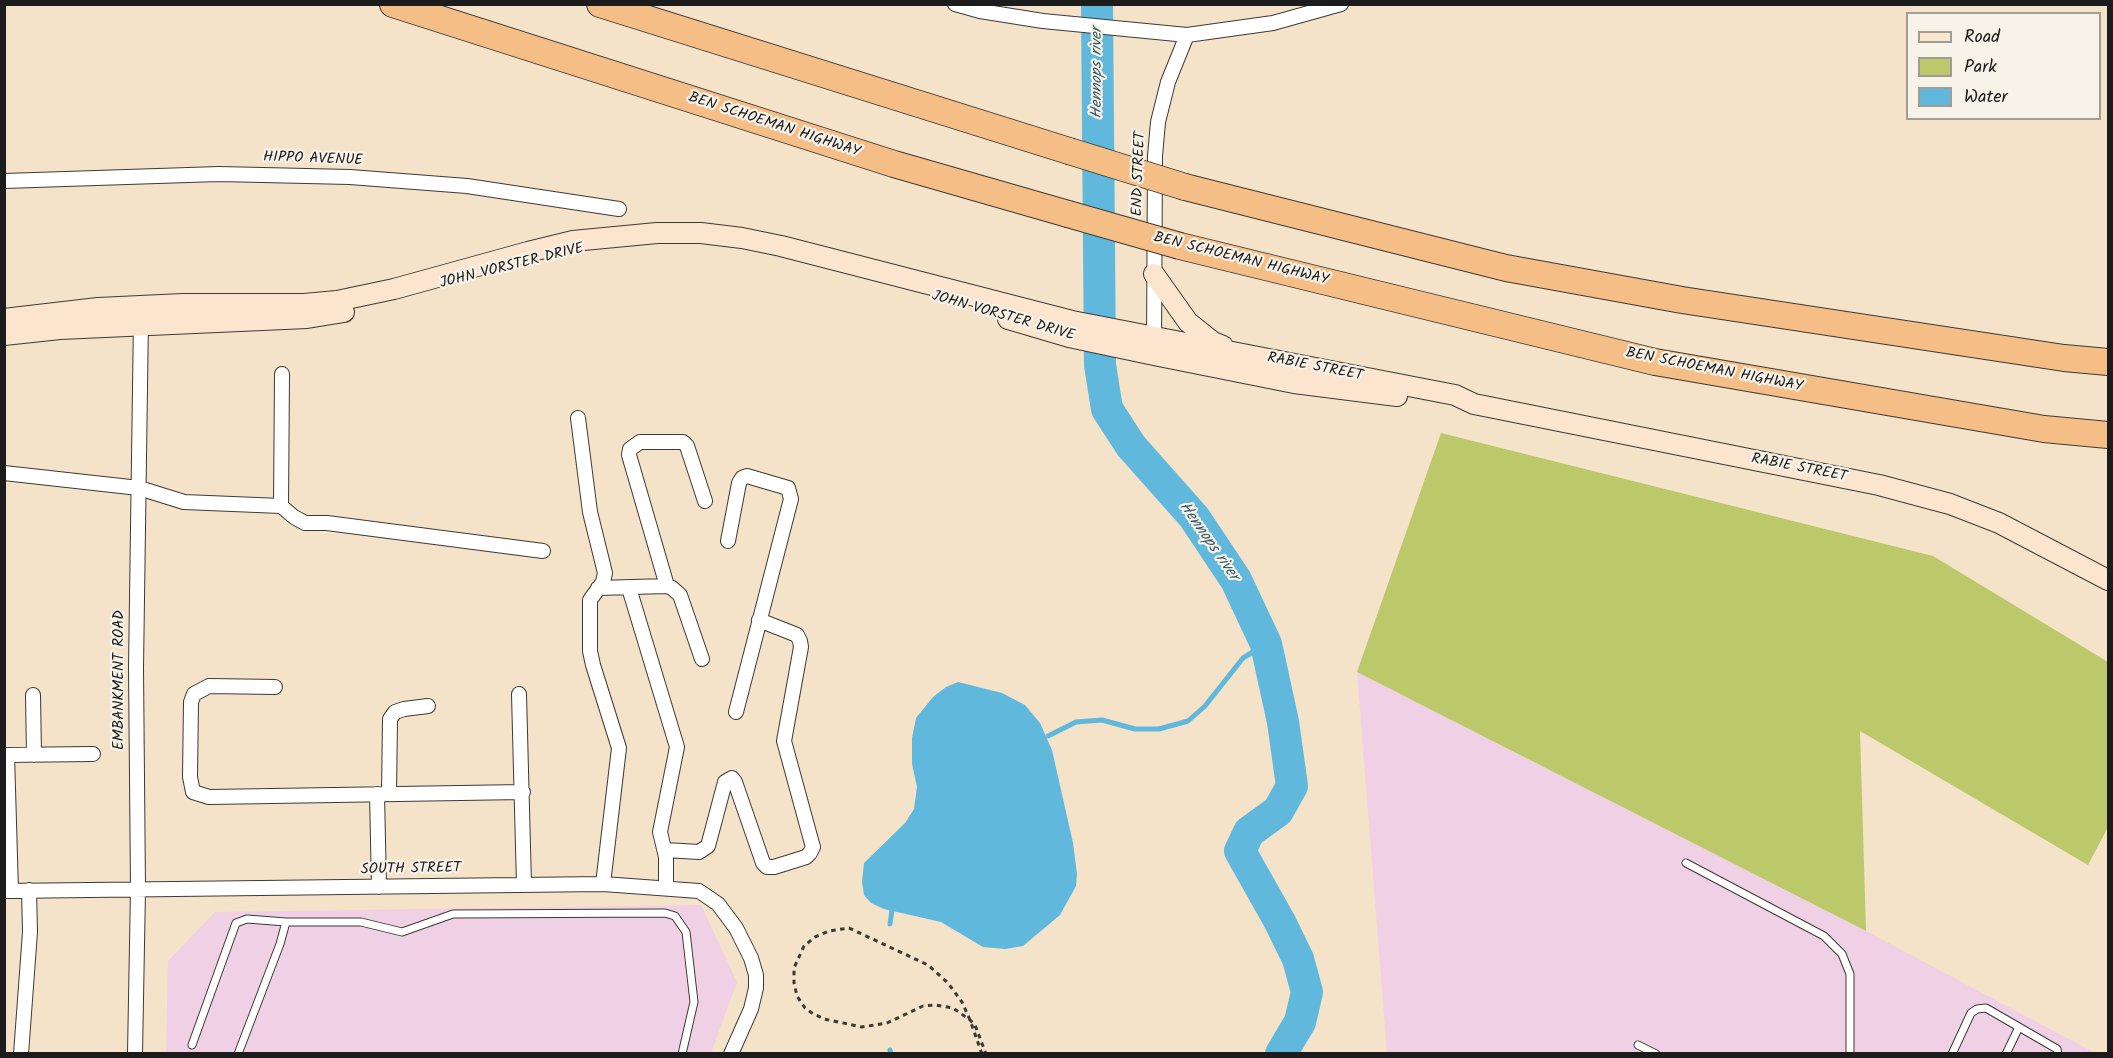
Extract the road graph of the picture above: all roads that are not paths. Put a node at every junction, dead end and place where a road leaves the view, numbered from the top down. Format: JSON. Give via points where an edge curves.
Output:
{"nodes":[{"id":1,"x":393,"y":4,"type":"edge"},
{"id":2,"x":600,"y":4,"type":"edge"},
{"id":3,"x":955,"y":4,"type":"edge"},
{"id":4,"x":1341,"y":4,"type":"edge"},
{"id":5,"x":1187,"y":35,"type":"junction"},
{"id":6,"x":4,"y":181,"type":"edge"},
{"id":7,"x":619,"y":209,"type":"dead end"},
{"id":8,"x":1154,"y":274,"type":"junction"},
{"id":9,"x":140,"y":316,"type":"junction"},
{"id":10,"x":4,"y":319,"type":"edge"},
{"id":11,"x":4,"y":335,"type":"edge"},
{"id":12,"x":1154,"y":347,"type":"junction"},
{"id":13,"x":1245,"y":355,"type":"junction"},
{"id":14,"x":2109,"y":362,"type":"edge"},
{"id":15,"x":282,"y":374,"type":"dead end"},
{"id":16,"x":1474,"y":404,"type":"junction"},
{"id":17,"x":578,"y":417,"type":"dead end"},
{"id":18,"x":2109,"y":435,"type":"edge"},
{"id":19,"x":4,"y":472,"type":"edge"},
{"id":20,"x":139,"y":488,"type":"junction"},
{"id":21,"x":705,"y":501,"type":"dead end"},
{"id":22,"x":281,"y":506,"type":"junction"},
{"id":23,"x":728,"y":541,"type":"dead end"},
{"id":24,"x":543,"y":552,"type":"dead end"},
{"id":25,"x":2109,"y":580,"type":"edge"},
{"id":26,"x":667,"y":586,"type":"junction"},
{"id":27,"x":598,"y":588,"type":"junction"},
{"id":28,"x":629,"y":588,"type":"junction"},
{"id":29,"x":759,"y":620,"type":"junction"},
{"id":30,"x":702,"y":659,"type":"dead end"},
{"id":31,"x":275,"y":687,"type":"dead end"},
{"id":32,"x":519,"y":694,"type":"dead end"},
{"id":33,"x":33,"y":695,"type":"dead end"},
{"id":34,"x":428,"y":706,"type":"dead end"},
{"id":35,"x":736,"y":712,"type":"dead end"},
{"id":36,"x":93,"y":754,"type":"dead end"},
{"id":37,"x":6,"y":755,"type":"edge"},
{"id":38,"x":34,"y":755,"type":"junction"},
{"id":39,"x":523,"y":792,"type":"junction"},
{"id":40,"x":383,"y":794,"type":"junction"},
{"id":41,"x":664,"y":850,"type":"junction"},
{"id":42,"x":1686,"y":863,"type":"dead end"},
{"id":43,"x":603,"y":884,"type":"junction"},
{"id":44,"x":524,"y":885,"type":"junction"},
{"id":45,"x":379,"y":887,"type":"junction"},
{"id":46,"x":666,"y":888,"type":"junction"},
{"id":47,"x":138,"y":889,"type":"junction"},
{"id":48,"x":29,"y":890,"type":"junction"},
{"id":49,"x":8,"y":891,"type":"edge"},
{"id":50,"x":286,"y":922,"type":"junction"},
{"id":51,"x":2019,"y":1027,"type":"junction"},
{"id":52,"x":192,"y":1045,"type":"dead end"},
{"id":53,"x":1638,"y":1045,"type":"dead end"},
{"id":54,"x":21,"y":1053,"type":"edge"},
{"id":55,"x":135,"y":1053,"type":"edge"},
{"id":56,"x":238,"y":1053,"type":"edge"},
{"id":57,"x":682,"y":1053,"type":"edge"},
{"id":58,"x":731,"y":1053,"type":"edge"},
{"id":59,"x":1656,"y":1053,"type":"edge"},
{"id":60,"x":1850,"y":1053,"type":"edge"},
{"id":61,"x":1952,"y":1053,"type":"edge"},
{"id":62,"x":2006,"y":1053,"type":"edge"},
{"id":63,"x":2058,"y":1053,"type":"edge"}],
"edges":[{"from":1,"to":18,"type":"highway","name":"BEN SCHOEMAN HIGHWAY","bridge":true,"via":[[894,164],[1180,246],[1655,362],[2044,429]]},
{"from":2,"to":14,"type":"highway","bridge":true,"via":[[1185,188],[1506,268],[1693,302]]},
{"from":3,"to":5,"type":"street","via":[[991,13]]},
{"from":4,"to":5,"type":"street","via":[[1273,23]]},
{"from":5,"to":8,"type":"street","name":"END STREET","via":[[1168,82],[1158,122]]},
{"from":6,"to":7,"type":"street","name":"HIPPO AVENUE","via":[[219,174],[350,177],[467,186]]},
{"from":8,"to":12,"type":"street","name":"END STREET"},
{"from":8,"to":13,"type":"main road","via":[[1195,329],[1213,342]]},
{"from":9,"to":10,"type":"main road","name":"JOHN VORSTER DRIVE","via":[[98,308]]},
{"from":9,"to":11,"type":"main road","name":"JOHN VORSTER DRIVE"},
{"from":9,"to":12,"type":"main road","name":"JOHN VORSTER DRIVE","via":[[308,318],[338,314],[574,249],[700,241],[741,245]]},
{"from":9,"to":20,"type":"street","name":"EMBANKMENT ROAD"},
{"from":12,"to":13,"type":"main road","name":"RABIE STREET"},
{"from":12,"to":16,"type":"main road","name":"RABIE STREET","via":[[1294,383],[1453,405]]},
{"from":13,"to":16,"type":"main road","name":"RABIE STREET","via":[[1455,395]]},
{"from":15,"to":22,"type":"street"},
{"from":16,"to":25,"type":"main road","name":"RABIE STREET","via":[[1879,484],[1950,504],[1999,524]]},
{"from":17,"to":27,"type":"street","via":[[590,512],[605,573]]},
{"from":19,"to":20,"type":"street"},
{"from":20,"to":22,"type":"street","via":[[184,502]]},
{"from":20,"to":47,"type":"street","name":"EMBANKMENT ROAD"},
{"from":21,"to":26,"type":"street","via":[[683,442],[633,445],[629,455]]},
{"from":22,"to":24,"type":"street","via":[[305,523]]},
{"from":23,"to":29,"type":"street","via":[[742,478],[747,476],[788,488],[791,499]]},
{"from":26,"to":28,"type":"street"},
{"from":26,"to":30,"type":"street","via":[[680,595]]},
{"from":27,"to":28,"type":"street"},
{"from":27,"to":43,"type":"street","via":[[590,600],[590,651],[619,748]]},
{"from":28,"to":41,"type":"street","via":[[677,747],[660,832]]},
{"from":29,"to":35,"type":"street"},
{"from":29,"to":41,"type":"street","via":[[797,635],[800,641],[784,741],[813,847],[806,857],[767,867],[732,778],[725,782],[708,846],[699,852]]},
{"from":31,"to":40,"type":"street","via":[[209,686],[194,694],[190,777],[193,792],[209,797]]},
{"from":32,"to":39,"type":"street"},
{"from":33,"to":38,"type":"street"},
{"from":34,"to":40,"type":"street","via":[[395,712],[390,719]]},
{"from":36,"to":38,"type":"street"},
{"from":37,"to":38,"type":"street"},
{"from":37,"to":49,"type":"street"},
{"from":39,"to":40,"type":"street"},
{"from":39,"to":44,"type":"street"},
{"from":40,"to":45,"type":"street"},
{"from":41,"to":46,"type":"street"},
{"from":42,"to":60,"type":"lane","via":[[1824,936],[1842,954],[1850,974]]},
{"from":43,"to":44,"type":"street","name":"SOUTH STREET"},
{"from":43,"to":46,"type":"street","name":"SOUTH STREET"},
{"from":44,"to":45,"type":"street","name":"SOUTH STREET"},
{"from":45,"to":47,"type":"street","name":"SOUTH STREET"},
{"from":46,"to":58,"type":"street","name":"SOUTH STREET","via":[[707,894],[736,928],[751,958],[756,988]]},
{"from":47,"to":48,"type":"street","name":"SOUTH STREET"},
{"from":47,"to":55,"type":"street","name":"EMBANKMENT ROAD"},
{"from":48,"to":49,"type":"street","name":"SOUTH STREET"},
{"from":48,"to":54,"type":"street","via":[[30,932]]},
{"from":50,"to":52,"type":"lane","via":[[247,919],[236,923]]},
{"from":50,"to":56,"type":"lane"},
{"from":50,"to":57,"type":"lane","via":[[361,922],[402,932],[453,914],[675,916],[686,932],[694,1002]]},
{"from":51,"to":61,"type":"lane","via":[[1986,1008],[1977,1009],[1971,1013]]},
{"from":51,"to":62,"type":"lane"},
{"from":51,"to":63,"type":"lane"},
{"from":53,"to":59,"type":"lane"}]}
